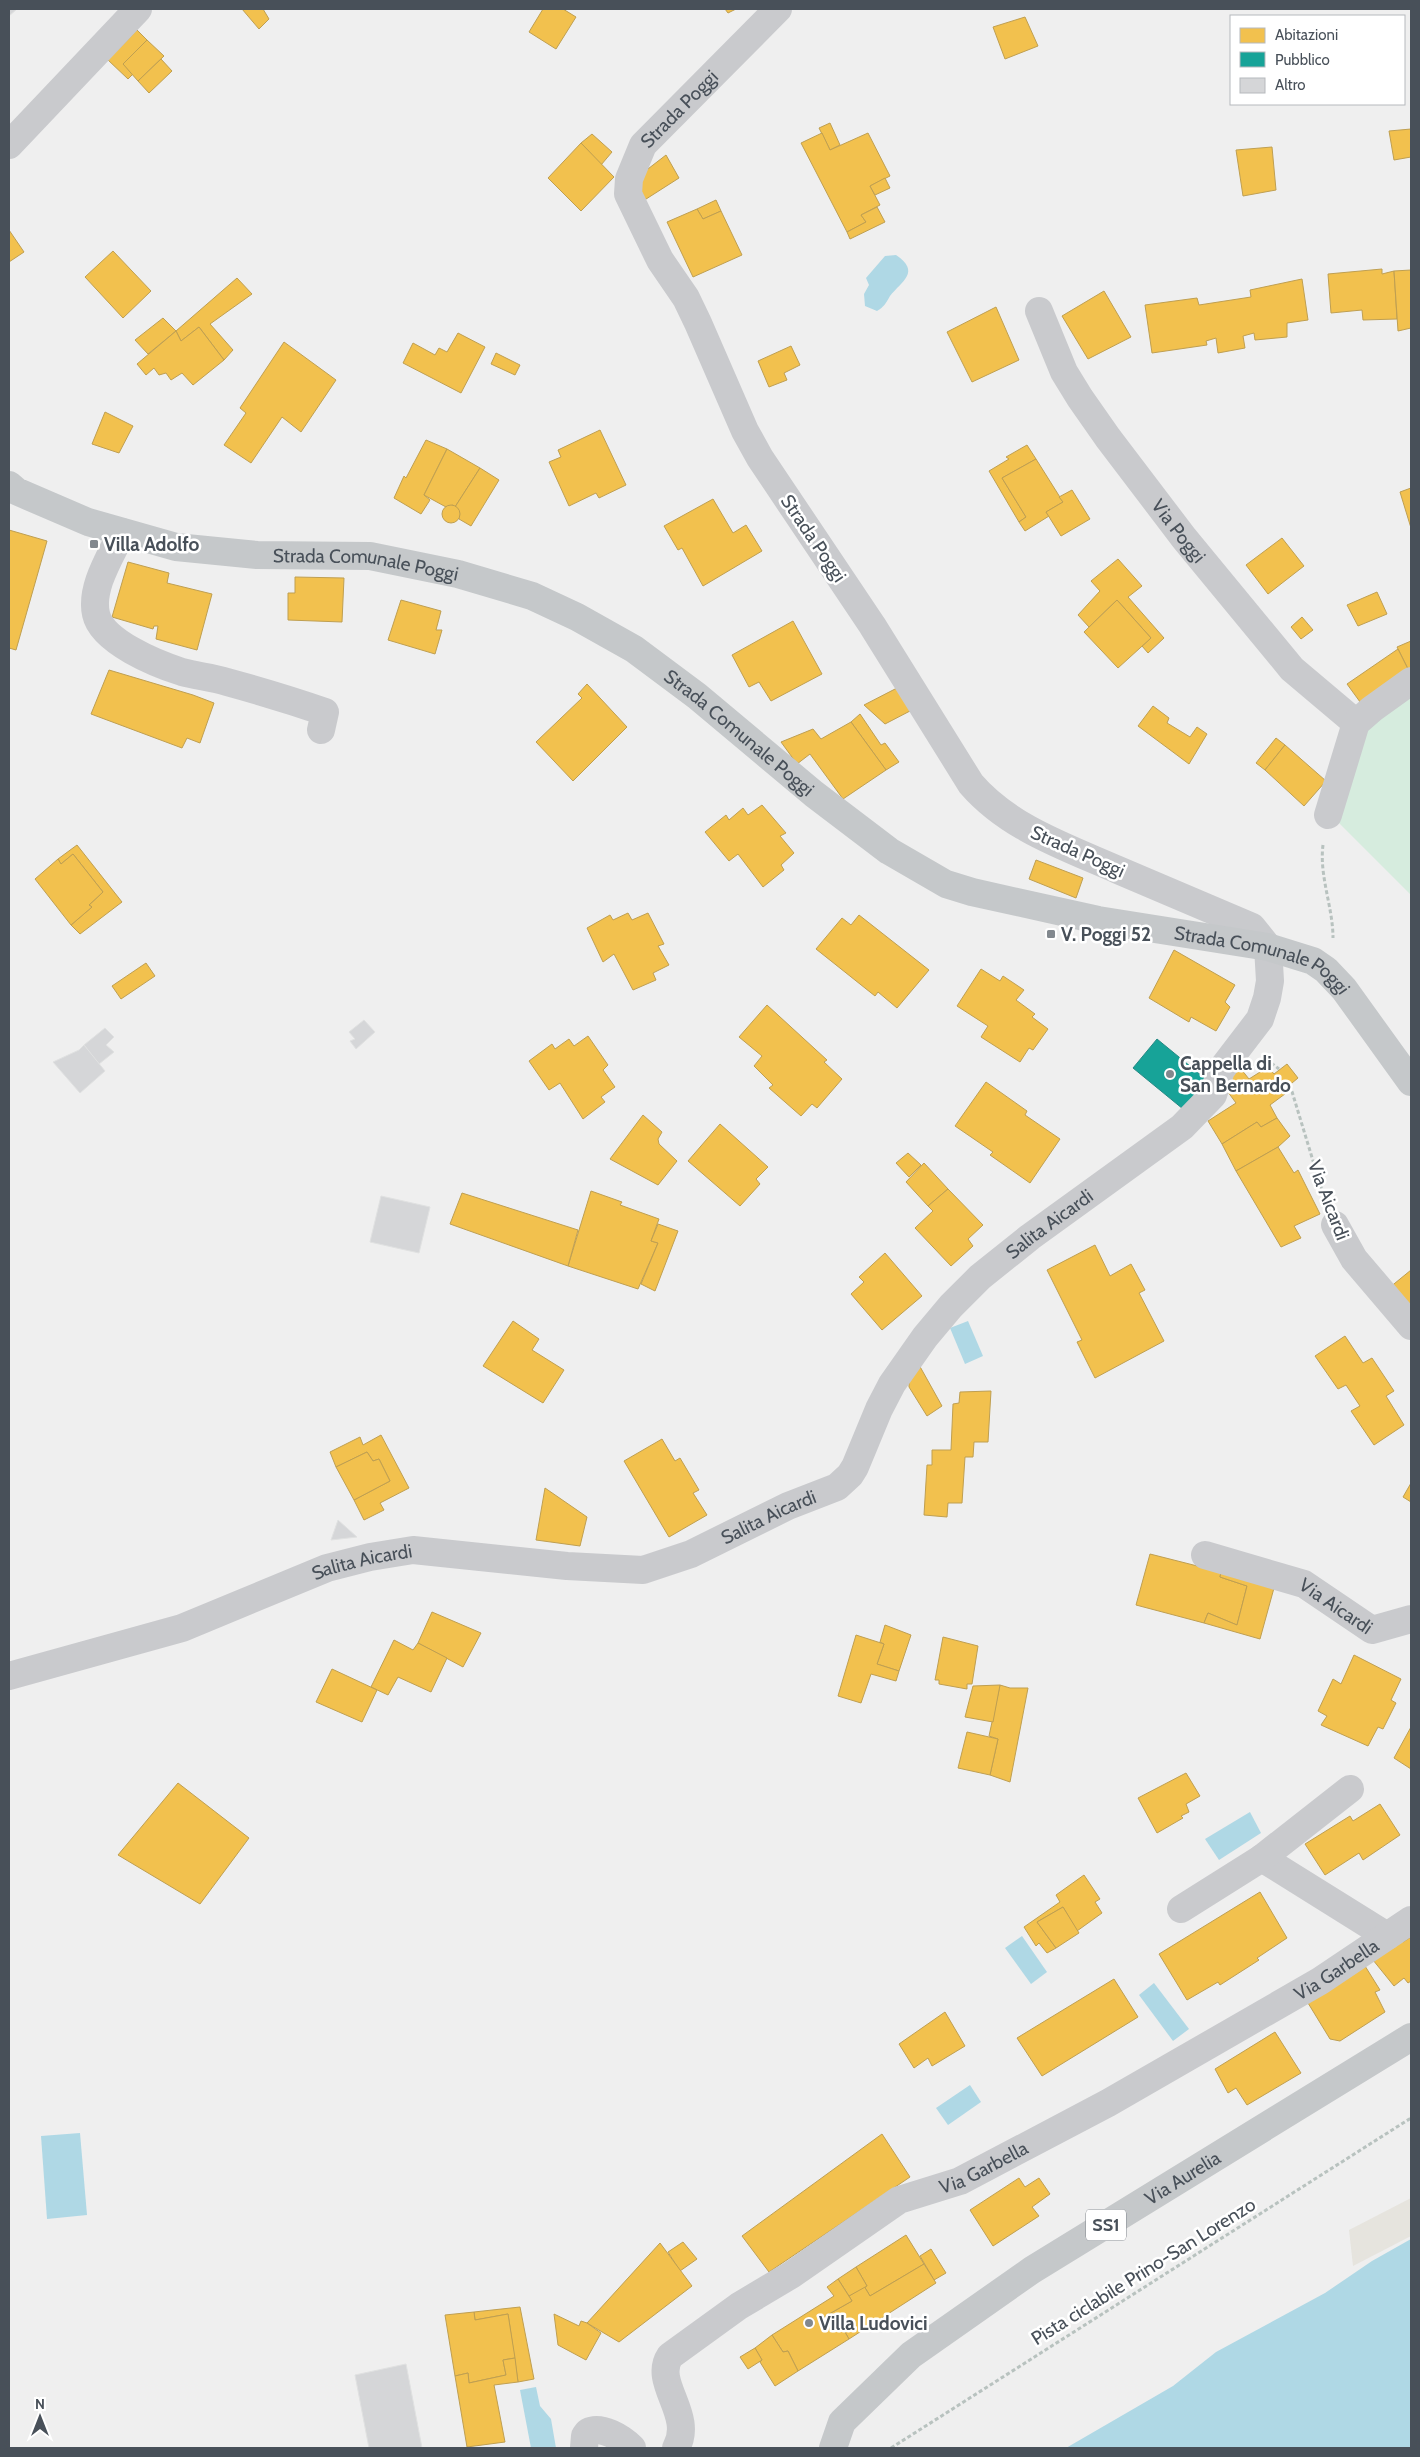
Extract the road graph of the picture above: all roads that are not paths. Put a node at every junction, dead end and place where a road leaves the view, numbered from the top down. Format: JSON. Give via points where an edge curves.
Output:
{"nodes":[{"id":1,"x":138,"y":9,"type":"edge"},
{"id":2,"x":778,"y":9,"type":"edge"},
{"id":3,"x":9,"y":144,"type":"edge"},
{"id":4,"x":1039,"y":311,"type":"dead end"},
{"id":5,"x":9,"y":485,"type":"edge"},
{"id":6,"x":122,"y":532,"type":"junction"},
{"id":7,"x":1411,"y":681,"type":"edge"},
{"id":8,"x":1356,"y":724,"type":"junction"},
{"id":9,"x":321,"y":730,"type":"dead end"},
{"id":10,"x":1328,"y":815,"type":"road end"},
{"id":11,"x":1268,"y":947,"type":"junction"},
{"id":12,"x":1411,"y":1082,"type":"edge"},
{"id":13,"x":1335,"y":1225,"type":"road end"},
{"id":14,"x":1411,"y":1326,"type":"edge"},
{"id":15,"x":1205,"y":1555,"type":"dead end"},
{"id":16,"x":1411,"y":1619,"type":"edge"},
{"id":17,"x":9,"y":1676,"type":"edge"},
{"id":18,"x":1350,"y":1789,"type":"dead end"},
{"id":19,"x":1262,"y":1858,"type":"junction"},
{"id":20,"x":1181,"y":1909,"type":"dead end"},
{"id":21,"x":1411,"y":1920,"type":"edge"},
{"id":22,"x":1387,"y":1936,"type":"junction"},
{"id":23,"x":1411,"y":2037,"type":"edge"},
{"id":24,"x":584,"y":2448,"type":"edge"},
{"id":25,"x":632,"y":2448,"type":"edge"},
{"id":26,"x":676,"y":2448,"type":"edge"},
{"id":27,"x":833,"y":2448,"type":"edge"}],
"edges":[{"from":1,"to":3,"type":"street"},
{"from":2,"to":11,"type":"street","name":"Strada Poggi","via":[[643,145],[629,179],[628,194],[632,203],[660,260],[686,298],[745,431],[971,784],[986,801],[1042,837],[1252,927]]},
{"from":4,"to":8,"type":"street","name":"Via Poggi","via":[[1064,372],[1080,398],[1184,538],[1292,669]]},
{"from":5,"to":6,"type":"main road","name":"Strada Comunale Poggi","via":[[51,507]]},
{"from":6,"to":9,"type":"street","via":[[103,571],[97,592],[96,616],[102,628],[129,649],[182,672],[325,712]]},
{"from":6,"to":11,"type":"main road","name":"Strada Comunale Poggi","via":[[176,547],[215,552],[370,556],[458,574],[532,596],[634,650],[888,851],[946,884],[1098,920]]},
{"from":7,"to":8,"type":"street"},
{"from":8,"to":10,"type":"street"},
{"from":11,"to":12,"type":"main road","name":"Strada Comunale Poggi","via":[[1298,955],[1326,970],[1362,1011]]},
{"from":11,"to":17,"type":"street","name":"Salita Aicardi","via":[[1270,981],[1260,1019],[1221,1070],[1213,1095],[1182,1127],[1030,1237],[980,1277],[951,1306],[892,1384],[855,1467],[837,1487],[788,1506],[691,1554],[643,1570],[412,1550],[370,1557],[327,1568],[182,1628]]},
{"from":13,"to":14,"type":"street","name":"Via Aicardi","via":[[1354,1259]]},
{"from":15,"to":16,"type":"street","name":"Via Aicardi","via":[[1304,1584],[1372,1630]]},
{"from":18,"to":19,"type":"street"},
{"from":19,"to":20,"type":"street"},
{"from":19,"to":22,"type":"street","name":"Via Garbella"},
{"from":21,"to":22,"type":"street","name":"Via Garbella"},
{"from":22,"to":26,"type":"street","name":"Via Garbella","via":[[1320,1982],[1108,2103],[960,2181],[899,2200],[678,2350],[666,2363],[665,2372],[680,2416]]},
{"from":23,"to":27,"type":"main road","name":"Via Aurelia","number":"SS1","via":[[1032,2270],[911,2355],[842,2422]]},
{"from":24,"to":25,"type":"street","via":[[588,2432],[599,2429]]}]}
